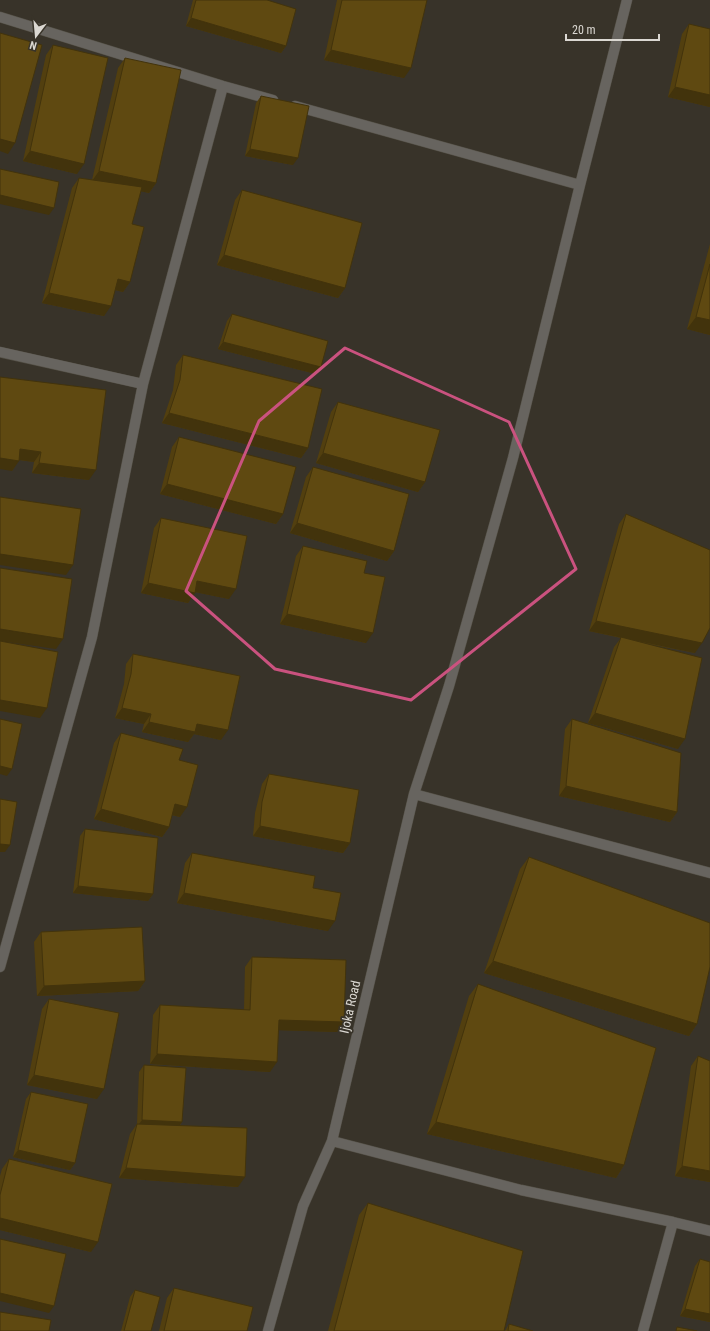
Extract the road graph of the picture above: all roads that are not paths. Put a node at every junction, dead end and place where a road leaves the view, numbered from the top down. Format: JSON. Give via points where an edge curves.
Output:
{"nodes":[{"id":1,"x":627,"y":0,"type":"edge"},
{"id":2,"x":0,"y":17,"type":"edge"},
{"id":3,"x":223,"y":86,"type":"junction"},
{"id":4,"x":580,"y":185,"type":"junction"},
{"id":5,"x":0,"y":352,"type":"edge"},
{"id":6,"x":143,"y":384,"type":"junction"},
{"id":7,"x":414,"y":794,"type":"junction"},
{"id":8,"x":710,"y":873,"type":"edge"},
{"id":9,"x":0,"y":967,"type":"edge"},
{"id":10,"x":332,"y":1141,"type":"junction"},
{"id":11,"x":673,"y":1222,"type":"junction"},
{"id":12,"x":710,"y":1232,"type":"edge"},
{"id":13,"x":268,"y":1331,"type":"edge"},
{"id":14,"x":643,"y":1331,"type":"edge"}],
"edges":[{"from":1,"to":4,"type":"street","name":"Ijoka Road"},
{"from":2,"to":3,"type":"street"},
{"from":3,"to":4,"type":"street"},
{"from":3,"to":6,"type":"street"},
{"from":4,"to":7,"type":"street","name":"Ijoka Road","via":[[513,458],[449,686]]},
{"from":5,"to":6,"type":"street"},
{"from":6,"to":9,"type":"street","via":[[92,638]]},
{"from":7,"to":8,"type":"street"},
{"from":7,"to":10,"type":"street","name":"Ijoka Road"},
{"from":10,"to":11,"type":"street","via":[[521,1190]]},
{"from":10,"to":13,"type":"street","name":"Ijoka Road","via":[[303,1206]]},
{"from":11,"to":12,"type":"street"},
{"from":11,"to":14,"type":"street"}]}
